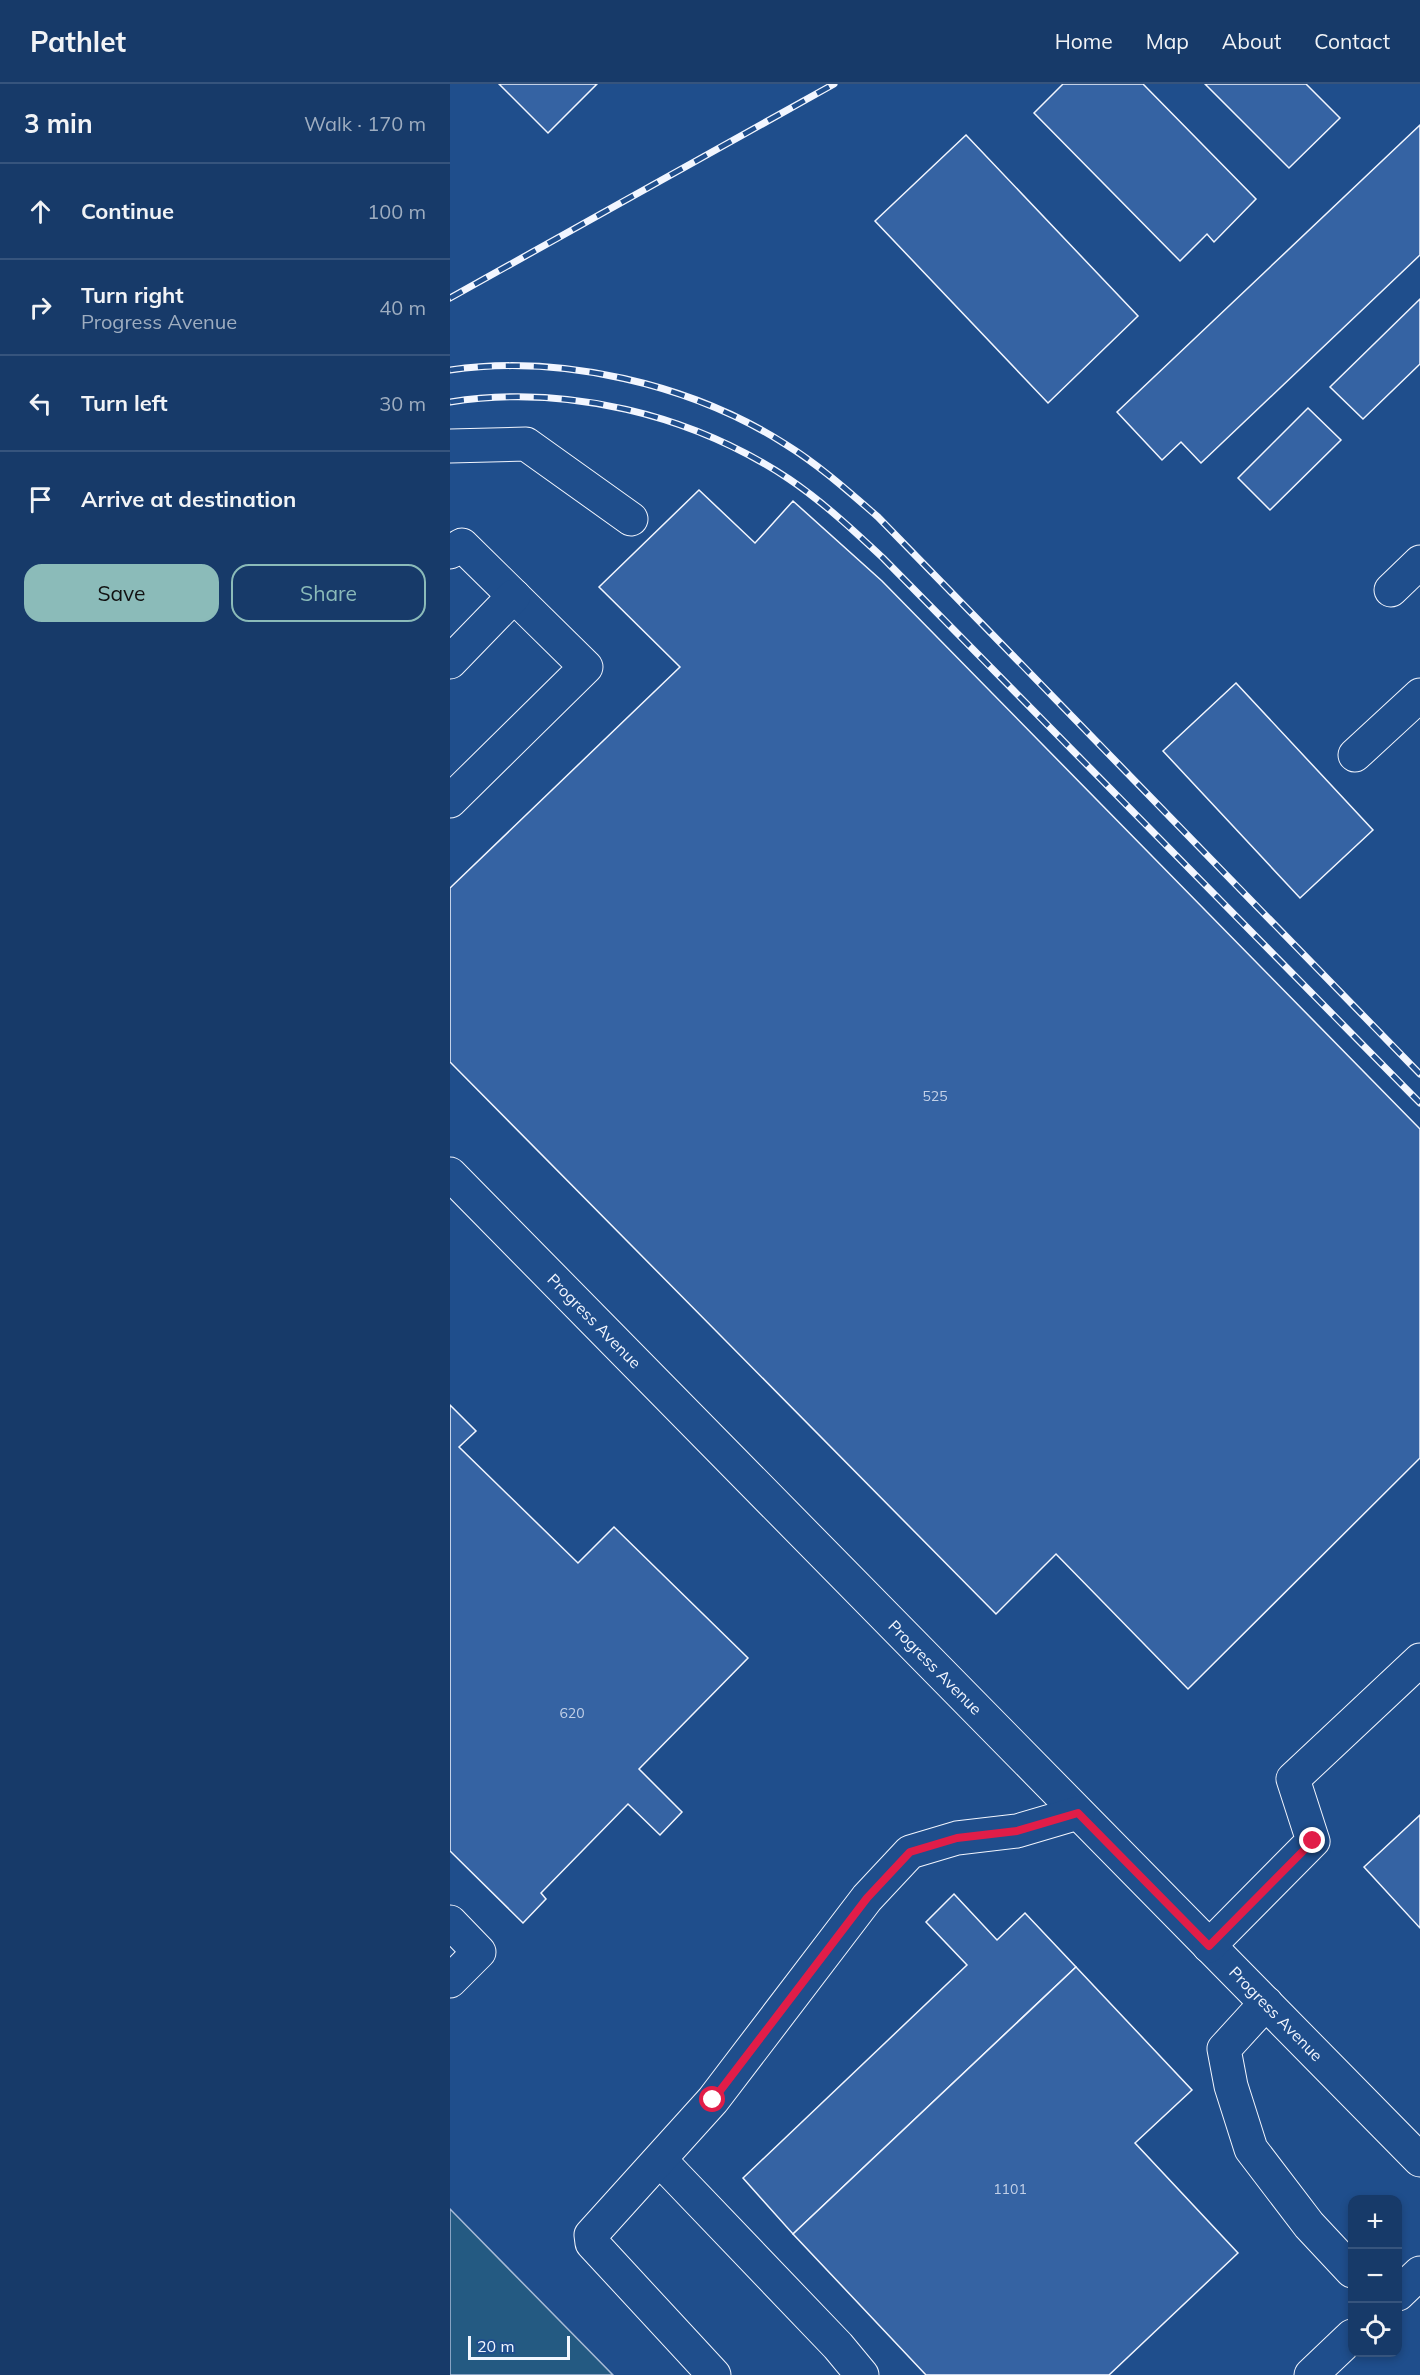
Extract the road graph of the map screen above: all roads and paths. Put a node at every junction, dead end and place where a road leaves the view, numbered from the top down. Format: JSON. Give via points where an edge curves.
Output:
{"nodes":[{"id":1,"x":450,"y":446,"type":"edge"},
{"id":2,"x":631,"y":519,"type":"dead end"},
{"id":3,"x":450,"y":552,"type":"edge"},
{"id":4,"x":1420,"y":562,"type":"edge"},
{"id":5,"x":1391,"y":590,"type":"dead end"},
{"id":6,"x":514,"y":596,"type":"junction"},
{"id":7,"x":450,"y":662,"type":"edge"},
{"id":8,"x":1420,"y":695,"type":"edge"},
{"id":9,"x":1355,"y":755,"type":"dead end"},
{"id":10,"x":450,"y":801,"type":"edge"},
{"id":11,"x":450,"y":1174,"type":"edge"},
{"id":12,"x":1420,"y":1660,"type":"edge"},
{"id":13,"x":1078,"y":1813,"type":"junction"},
{"id":14,"x":450,"y":1922,"type":"edge"},
{"id":15,"x":1209,"y":1946,"type":"junction"},
{"id":16,"x":450,"y":1981,"type":"edge"},
{"id":17,"x":1266,"y":2003,"type":"junction"},
{"id":18,"x":660,"y":2160,"type":"junction"},
{"id":19,"x":1420,"y":2160,"type":"edge"},
{"id":20,"x":1348,"y":2266,"type":"edge"},
{"id":21,"x":1420,"y":2273,"type":"edge"},
{"id":22,"x":1402,"y":2290,"type":"edge"},
{"id":23,"x":1348,"y":2341,"type":"edge"},
{"id":24,"x":714,"y":2375,"type":"edge"},
{"id":25,"x":862,"y":2375,"type":"edge"},
{"id":26,"x":1311,"y":2375,"type":"edge"}],
"edges":[{"from":1,"to":2,"type":"street","via":[[526,444]]},
{"from":3,"to":6,"type":"street","via":[[462,545]]},
{"from":4,"to":5,"type":"street"},
{"from":6,"to":7,"type":"street"},
{"from":6,"to":10,"type":"street","via":[[586,667]]},
{"from":8,"to":9,"type":"street"},
{"from":11,"to":13,"type":"street","name":"Progress Avenue"},
{"from":12,"to":15,"type":"street","via":[[1293,1779],[1313,1841]]},
{"from":13,"to":15,"type":"street","name":"Progress Avenue"},
{"from":13,"to":18,"type":"street","via":[[1017,1831],[957,1838],[910,1852],[867,1898],[713,2100]]},
{"from":14,"to":16,"type":"street","via":[[479,1952]]},
{"from":15,"to":17,"type":"street","name":"Progress Avenue"},
{"from":17,"to":19,"type":"street","name":"Progress Avenue"},
{"from":17,"to":20,"type":"street","via":[[1224,2049],[1231,2086],[1251,2150],[1309,2224]]},
{"from":18,"to":24,"type":"street","via":[[591,2235],[592,2243]]},
{"from":18,"to":25,"type":"street"},
{"from":21,"to":22,"type":"street"},
{"from":23,"to":26,"type":"street"}]}
